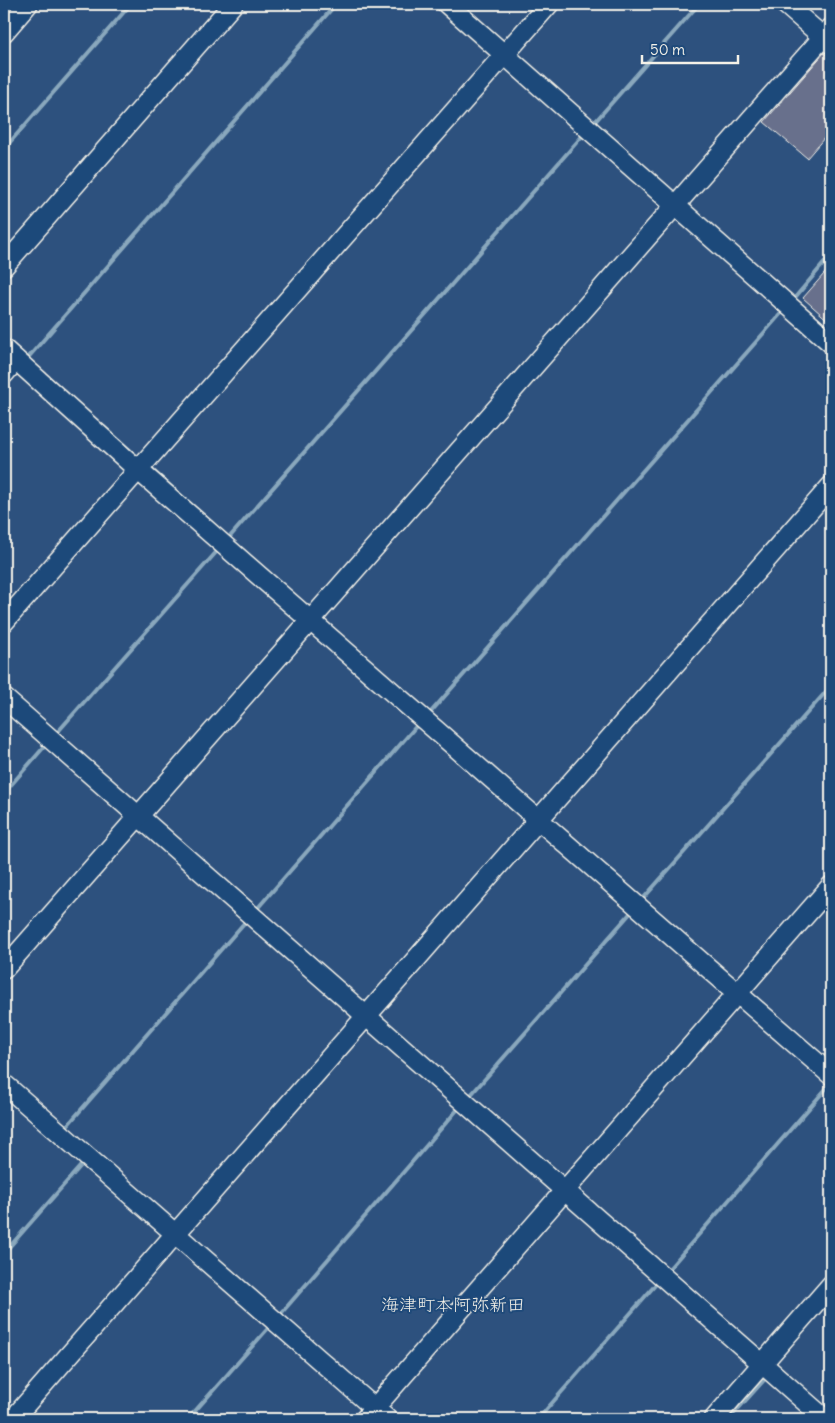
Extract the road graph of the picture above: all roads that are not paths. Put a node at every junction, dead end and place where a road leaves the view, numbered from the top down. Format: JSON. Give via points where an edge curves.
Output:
{"nodes":[{"id":1,"x":28,"y":4,"type":"edge"},
{"id":2,"x":446,"y":4,"type":"edge"},
{"id":3,"x":549,"y":4,"type":"edge"},
{"id":4,"x":785,"y":4,"type":"edge"},
{"id":5,"x":225,"y":7,"type":"edge"},
{"id":6,"x":4,"y":32,"type":"edge"},
{"id":7,"x":829,"y":36,"type":"edge"},
{"id":8,"x":505,"y":55,"type":"junction"},
{"id":9,"x":675,"y":206,"type":"junction"},
{"id":10,"x":4,"y":266,"type":"edge"},
{"id":11,"x":831,"y":343,"type":"edge"},
{"id":12,"x":8,"y":361,"type":"edge"},
{"id":13,"x":138,"y":470,"type":"junction"},
{"id":14,"x":831,"y":486,"type":"edge"},
{"id":15,"x":312,"y":620,"type":"junction"},
{"id":16,"x":4,"y":622,"type":"edge"},
{"id":17,"x":4,"y":698,"type":"edge"},
{"id":18,"x":138,"y":816,"type":"junction"},
{"id":19,"x":539,"y":820,"type":"junction"},
{"id":20,"x":831,"y":886,"type":"edge"},
{"id":21,"x":4,"y":969,"type":"edge"},
{"id":22,"x":738,"y":992,"type":"junction"},
{"id":23,"x":366,"y":1018,"type":"junction"},
{"id":24,"x":831,"y":1075,"type":"edge"},
{"id":25,"x":4,"y":1085,"type":"edge"},
{"id":26,"x":564,"y":1192,"type":"junction"},
{"id":27,"x":176,"y":1234,"type":"junction"},
{"id":28,"x":831,"y":1285,"type":"edge"},
{"id":29,"x":762,"y":1364,"type":"junction"},
{"id":30,"x":375,"y":1416,"type":"edge"},
{"id":31,"x":13,"y":1419,"type":"edge"},
{"id":32,"x":714,"y":1419,"type":"edge"},
{"id":33,"x":825,"y":1419,"type":"edge"}],
"edges":[{"from":1,"to":6,"type":"street"},
{"from":2,"to":8,"type":"street"},
{"from":3,"to":8,"type":"street"},
{"from":4,"to":7,"type":"street"},
{"from":5,"to":10,"type":"street"},
{"from":7,"to":9,"type":"street"},
{"from":8,"to":9,"type":"street"},
{"from":8,"to":13,"type":"street"},
{"from":9,"to":11,"type":"street"},
{"from":9,"to":15,"type":"street"},
{"from":12,"to":13,"type":"street"},
{"from":13,"to":15,"type":"street"},
{"from":13,"to":16,"type":"street"},
{"from":14,"to":19,"type":"street"},
{"from":15,"to":18,"type":"street"},
{"from":15,"to":19,"type":"street"},
{"from":17,"to":18,"type":"street"},
{"from":18,"to":21,"type":"street"},
{"from":18,"to":23,"type":"street"},
{"from":19,"to":22,"type":"street"},
{"from":19,"to":23,"type":"street"},
{"from":20,"to":22,"type":"street"},
{"from":22,"to":24,"type":"street"},
{"from":22,"to":26,"type":"street"},
{"from":23,"to":26,"type":"street"},
{"from":23,"to":27,"type":"street"},
{"from":25,"to":27,"type":"street"},
{"from":26,"to":29,"type":"street"},
{"from":26,"to":30,"type":"street"},
{"from":27,"to":30,"type":"street"},
{"from":27,"to":31,"type":"street"},
{"from":28,"to":29,"type":"street"},
{"from":29,"to":32,"type":"street"},
{"from":29,"to":33,"type":"street"}]}
